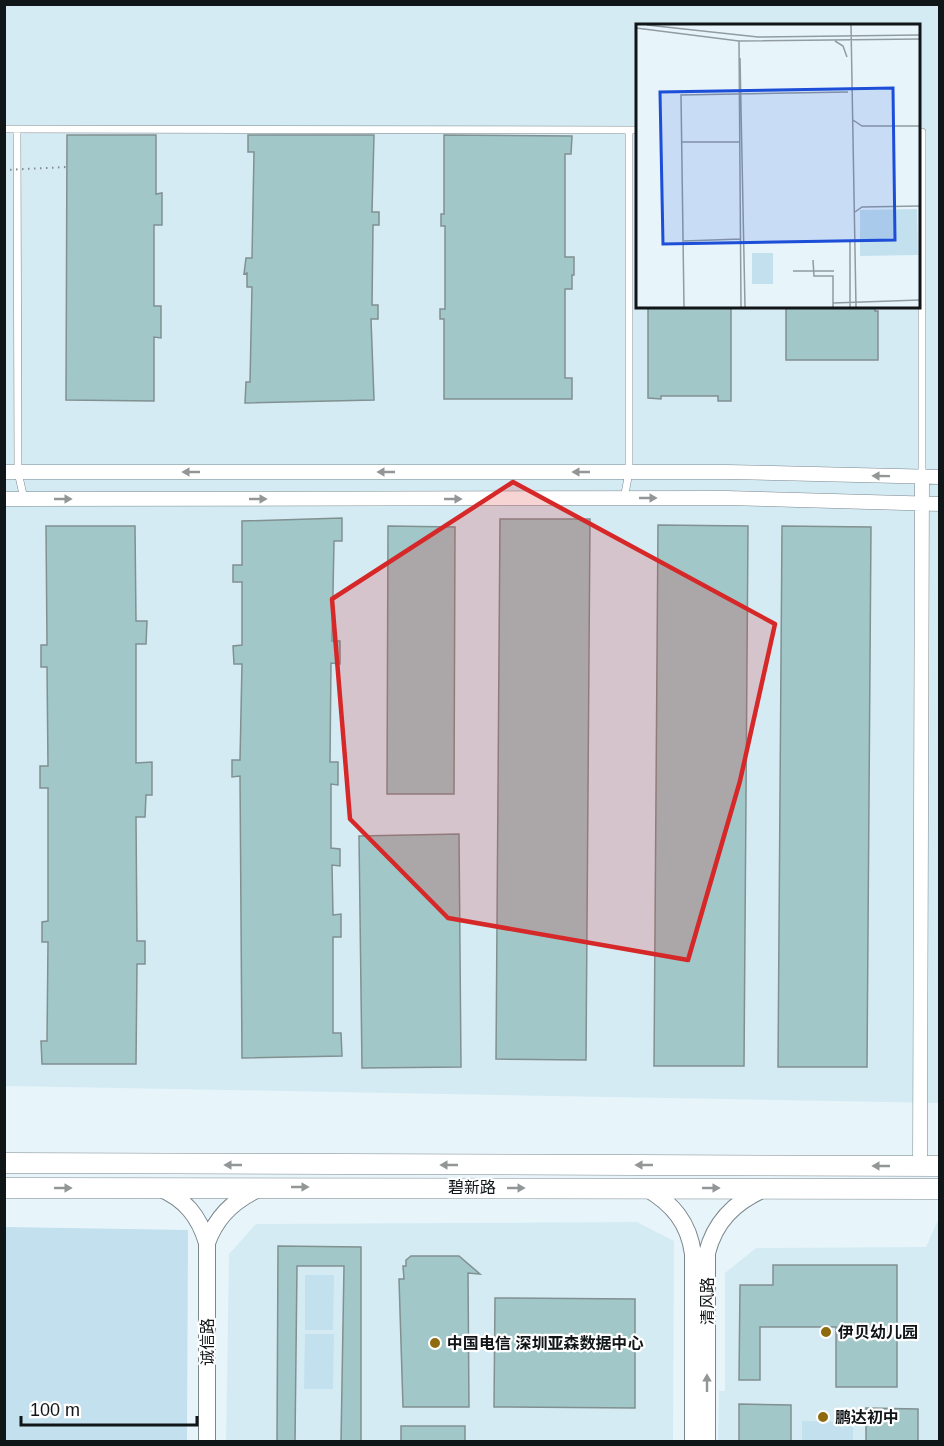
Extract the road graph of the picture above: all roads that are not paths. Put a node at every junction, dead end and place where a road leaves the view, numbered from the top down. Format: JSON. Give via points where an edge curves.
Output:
{"nodes":[{"id":1,"x":4,"y":129,"type":"edge"},
{"id":2,"x":17,"y":130,"type":"junction"},
{"id":3,"x":629,"y":130,"type":"junction"},
{"id":4,"x":636,"y":130,"type":"edge"},
{"id":5,"x":920,"y":132,"type":"edge"},
{"id":6,"x":11,"y":472,"type":"edge"},
{"id":7,"x":629,"y":472,"type":"junction"},
{"id":8,"x":922,"y":477,"type":"junction"},
{"id":9,"x":939,"y":477,"type":"edge"},
{"id":10,"x":4,"y":499,"type":"edge"},
{"id":11,"x":24,"y":499,"type":"junction"},
{"id":12,"x":624,"y":499,"type":"junction"},
{"id":13,"x":923,"y":503,"type":"junction"},
{"id":14,"x":939,"y":504,"type":"edge"},
{"id":15,"x":4,"y":1163,"type":"edge"},
{"id":16,"x":930,"y":1166,"type":"edge"},
{"id":17,"x":157,"y":1187,"type":"junction"},
{"id":18,"x":264,"y":1187,"type":"junction"},
{"id":19,"x":4,"y":1188,"type":"edge"},
{"id":20,"x":645,"y":1188,"type":"junction"},
{"id":21,"x":767,"y":1188,"type":"junction"},
{"id":22,"x":939,"y":1189,"type":"edge"},
{"id":23,"x":207,"y":1243,"type":"junction"},
{"id":24,"x":207,"y":1442,"type":"edge"},
{"id":25,"x":693,"y":1442,"type":"edge"},
{"id":26,"x":706,"y":1442,"type":"edge"}],
"edges":[{"from":1,"to":2,"type":"lane"},
{"from":2,"to":3,"type":"lane"},
{"from":2,"to":6,"type":"lane"},
{"from":3,"to":4,"type":"lane"},
{"from":3,"to":7,"type":"lane"},
{"from":5,"to":8,"type":"lane"},
{"from":7,"to":6,"type":"street","one_way":true},
{"from":6,"to":11,"type":"lane"},
{"from":8,"to":7,"type":"street","one_way":true},
{"from":7,"to":12,"type":"lane"},
{"from":8,"to":9,"type":"street"},
{"from":8,"to":13,"type":"street"},
{"from":10,"to":11,"type":"street"},
{"from":11,"to":12,"type":"street","one_way":true},
{"from":12,"to":13,"type":"street","one_way":true},
{"from":13,"to":14,"type":"street"},
{"from":13,"to":16,"type":"street"},
{"from":16,"to":15,"type":"main road","name":"碧新路","one_way":true},
{"from":17,"to":18,"type":"main road","name":"碧新路"},
{"from":19,"to":17,"type":"main road","name":"碧新路","one_way":true},
{"from":17,"to":23,"type":"street","name":"诚信路","via":[[187,1204]]},
{"from":18,"to":20,"type":"main road","name":"碧新路","one_way":true},
{"from":18,"to":23,"type":"street","via":[[233,1204],[212,1230]]},
{"from":20,"to":21,"type":"main road","name":"碧新路","one_way":true},
{"from":20,"to":25,"type":"street","name":"清风路","via":[[674,1208],[691,1238]]},
{"from":21,"to":22,"type":"main road","name":"碧新路"},
{"from":26,"to":21,"type":"street","name":"清风路","one_way":true,"via":[[710,1239],[730,1210]]},
{"from":23,"to":24,"type":"street","name":"诚信路"}]}
